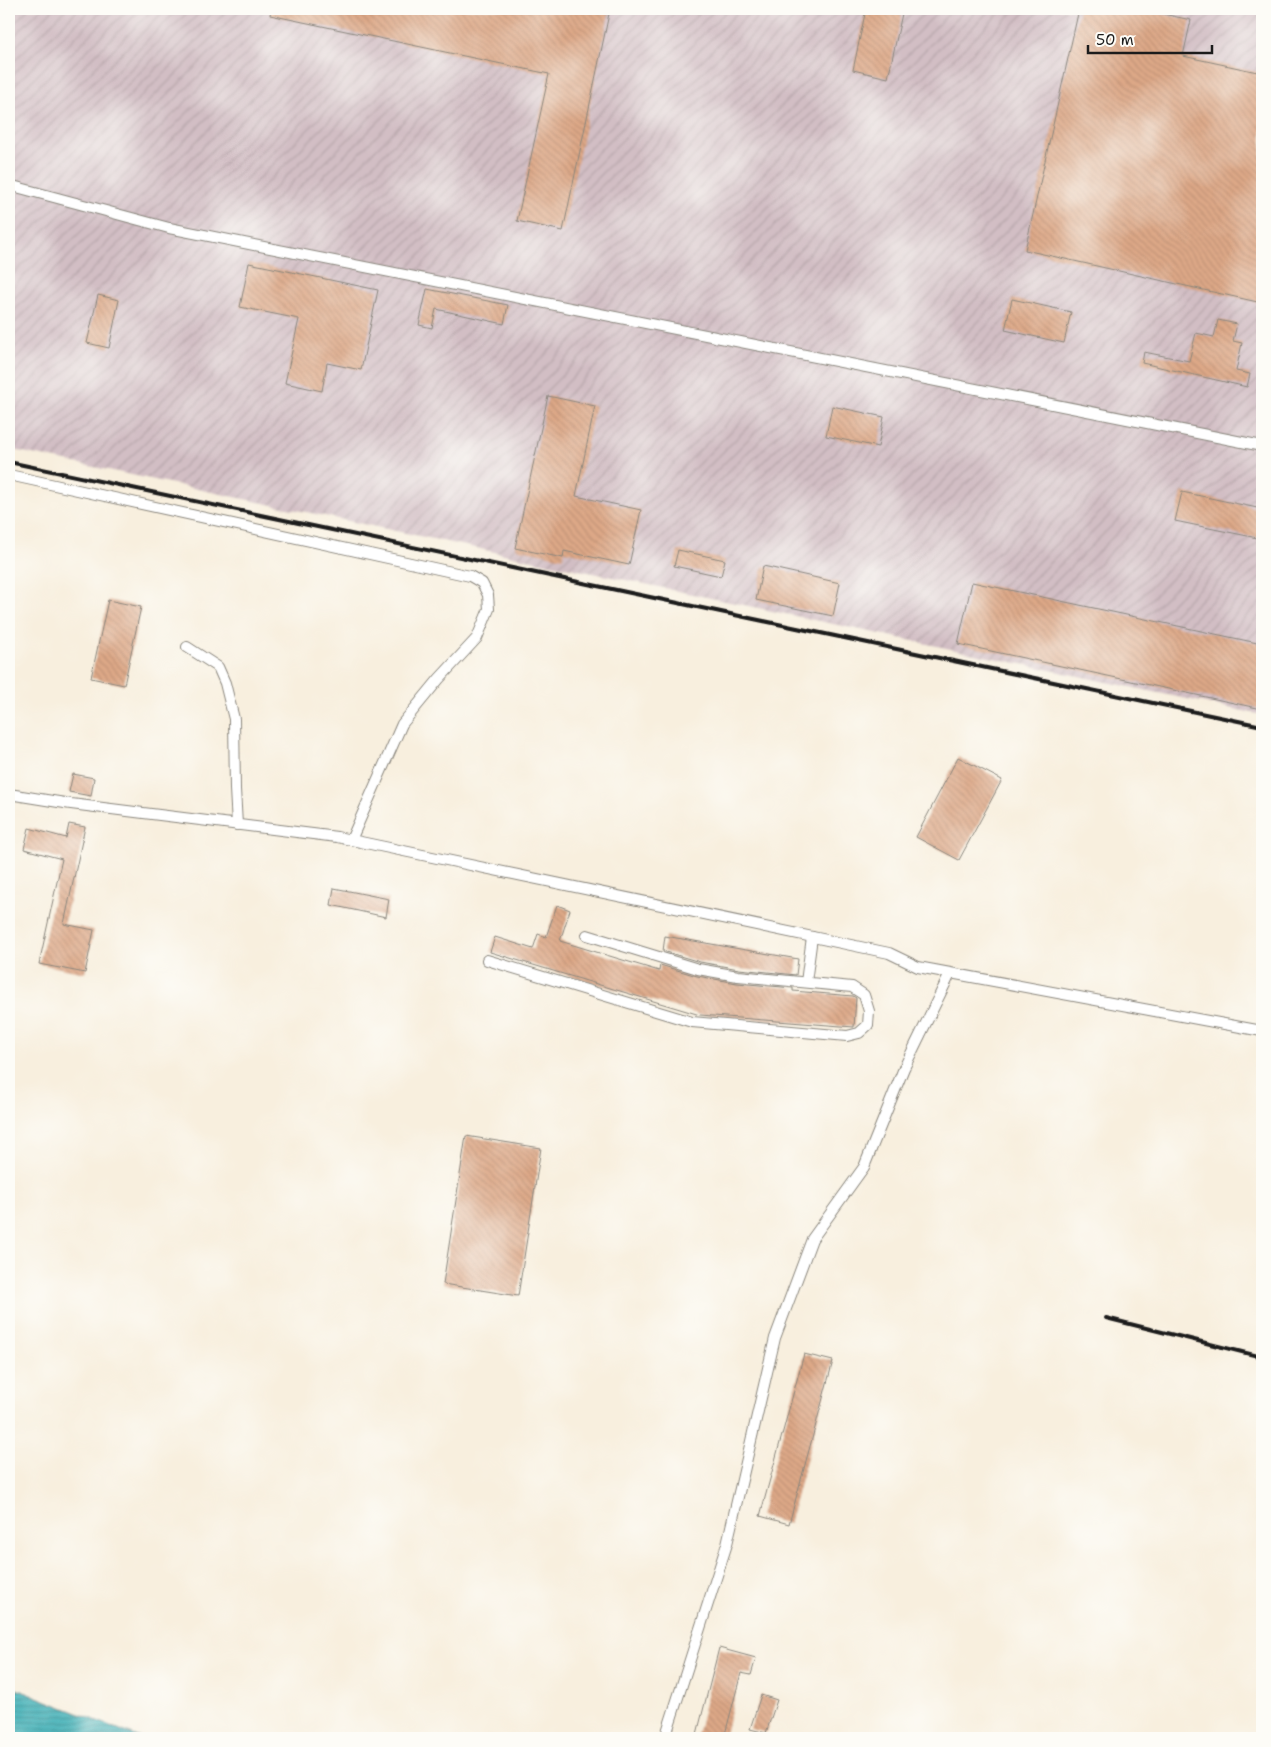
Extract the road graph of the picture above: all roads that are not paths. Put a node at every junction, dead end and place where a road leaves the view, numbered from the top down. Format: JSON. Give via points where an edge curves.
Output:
{"nodes":[{"id":1,"x":9,"y":185,"type":"edge"},
{"id":2,"x":1262,"y":446,"type":"edge"},
{"id":3,"x":9,"y":475,"type":"edge"},
{"id":4,"x":187,"y":647,"type":"dead end"},
{"id":5,"x":9,"y":794,"type":"edge"},
{"id":6,"x":238,"y":825,"type":"junction"},
{"id":7,"x":351,"y":840,"type":"junction"},
{"id":8,"x":587,"y":935,"type":"dead end"},
{"id":9,"x":812,"y":937,"type":"junction"},
{"id":10,"x":487,"y":960,"type":"dead end"},
{"id":11,"x":950,"y":974,"type":"junction"},
{"id":12,"x":806,"y":982,"type":"junction"},
{"id":13,"x":1262,"y":1031,"type":"edge"},
{"id":14,"x":665,"y":1738,"type":"edge"}],
"edges":[{"from":1,"to":2,"type":"lane","via":[[169,228]]},
{"from":3,"to":7,"type":"lane","via":[[470,576],[482,583],[488,595],[489,609],[477,638],[402,724]]},
{"from":4,"to":6,"type":"lane","via":[[218,667],[225,683],[234,719]]},
{"from":5,"to":6,"type":"lane"},
{"from":6,"to":7,"type":"lane"},
{"from":7,"to":9,"type":"lane"},
{"from":8,"to":12,"type":"lane","via":[[698,969]]},
{"from":9,"to":11,"type":"lane","via":[[889,954],[918,967]]},
{"from":9,"to":12,"type":"lane"},
{"from":10,"to":12,"type":"lane","via":[[692,1022],[847,1036],[868,1026],[869,1011],[864,995],[852,987]]},
{"from":11,"to":13,"type":"lane"},
{"from":11,"to":14,"type":"lane","via":[[904,1068],[864,1167],[812,1239],[775,1338],[727,1544]]}]}
